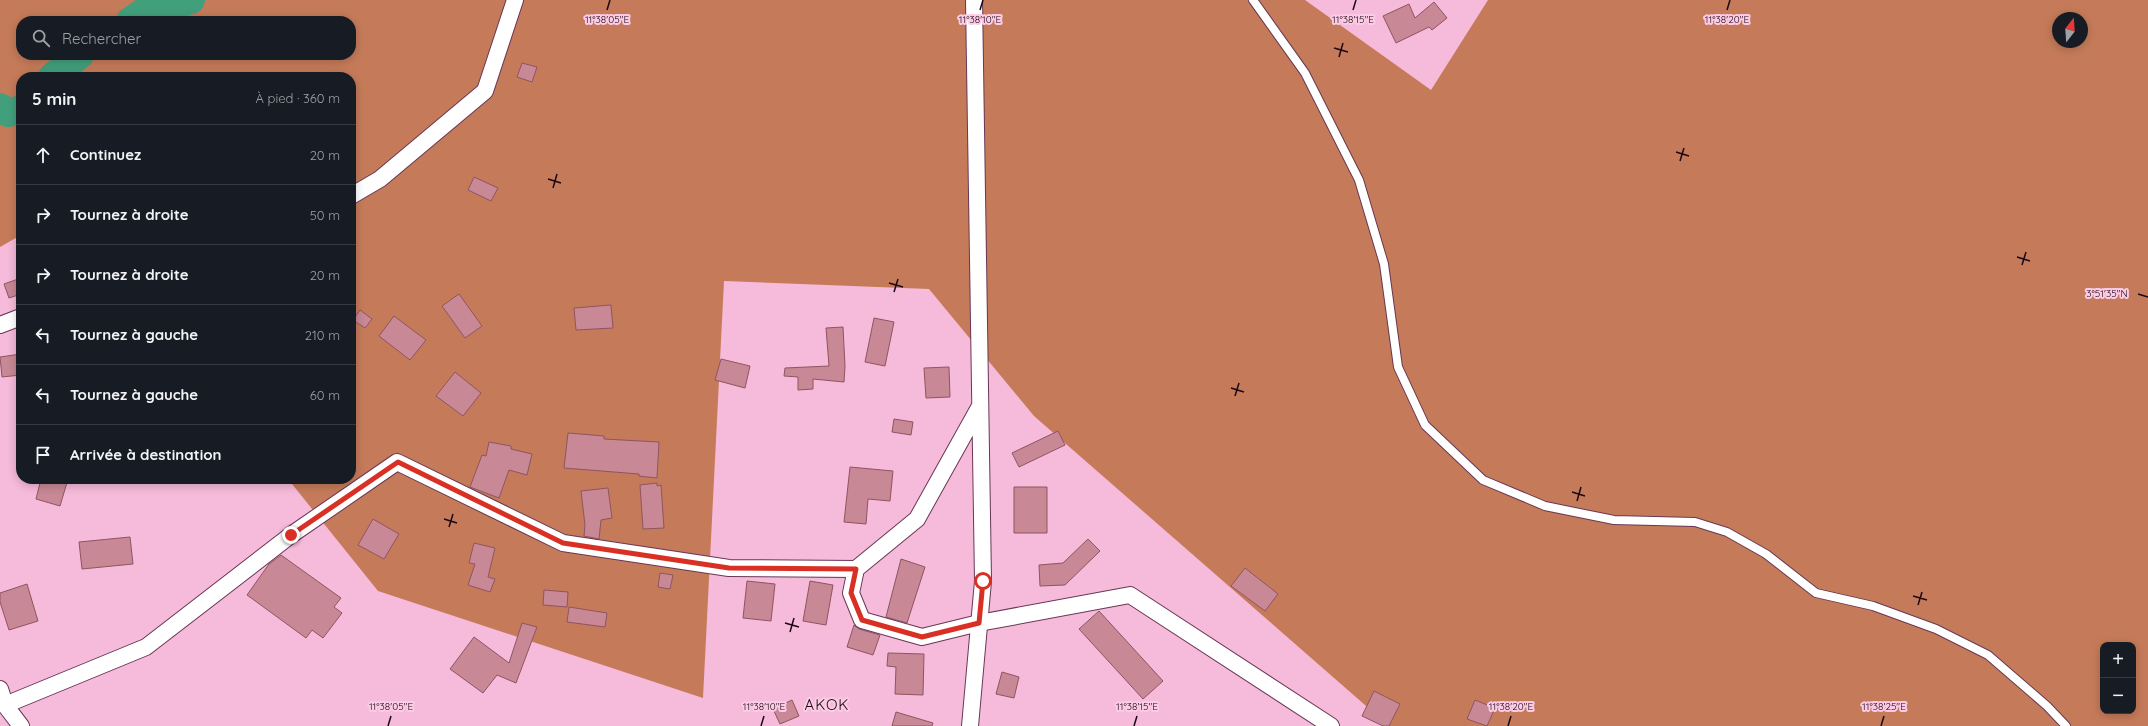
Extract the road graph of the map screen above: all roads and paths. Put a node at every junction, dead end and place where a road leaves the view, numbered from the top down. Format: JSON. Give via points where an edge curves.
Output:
{"nodes":[{"id":1,"x":514,"y":0,"type":"edge"},
{"id":2,"x":974,"y":0,"type":"edge"},
{"id":3,"x":1253,"y":0,"type":"edge"},
{"id":4,"x":356,"y":193,"type":"edge"},
{"id":5,"x":16,"y":319,"type":"edge"},
{"id":6,"x":0,"y":325,"type":"edge"},
{"id":7,"x":980,"y":406,"type":"junction"},
{"id":8,"x":856,"y":569,"type":"junction"},
{"id":9,"x":979,"y":623,"type":"junction"},
{"id":10,"x":0,"y":689,"type":"edge"},
{"id":11,"x":5,"y":705,"type":"junction"},
{"id":12,"x":21,"y":726,"type":"edge"},
{"id":13,"x":970,"y":726,"type":"edge"},
{"id":14,"x":1331,"y":726,"type":"edge"},
{"id":15,"x":2066,"y":726,"type":"edge"}],
"edges":[{"from":1,"to":4,"type":"street","via":[[485,91],[380,179]]},
{"from":2,"to":7,"type":"street"},
{"from":3,"to":15,"type":"lane","via":[[1305,73],[1359,180],[1384,264],[1398,367],[1425,425],[1483,480],[1544,506],[1614,520],[1695,522],[1727,532],[1766,554],[1816,594],[1873,606],[1936,629],[1988,654]]},
{"from":5,"to":6,"type":"street"},
{"from":7,"to":8,"type":"street","via":[[917,519]]},
{"from":7,"to":9,"type":"street","via":[[983,581]]},
{"from":8,"to":9,"type":"street","via":[[851,593],[862,620],[922,637]]},
{"from":8,"to":11,"type":"street","via":[[729,568],[563,543],[398,462],[291,535],[146,647]]},
{"from":9,"to":13,"type":"street"},
{"from":9,"to":14,"type":"street","via":[[1130,595]]},
{"from":10,"to":11,"type":"street"},
{"from":11,"to":12,"type":"street"}]}
